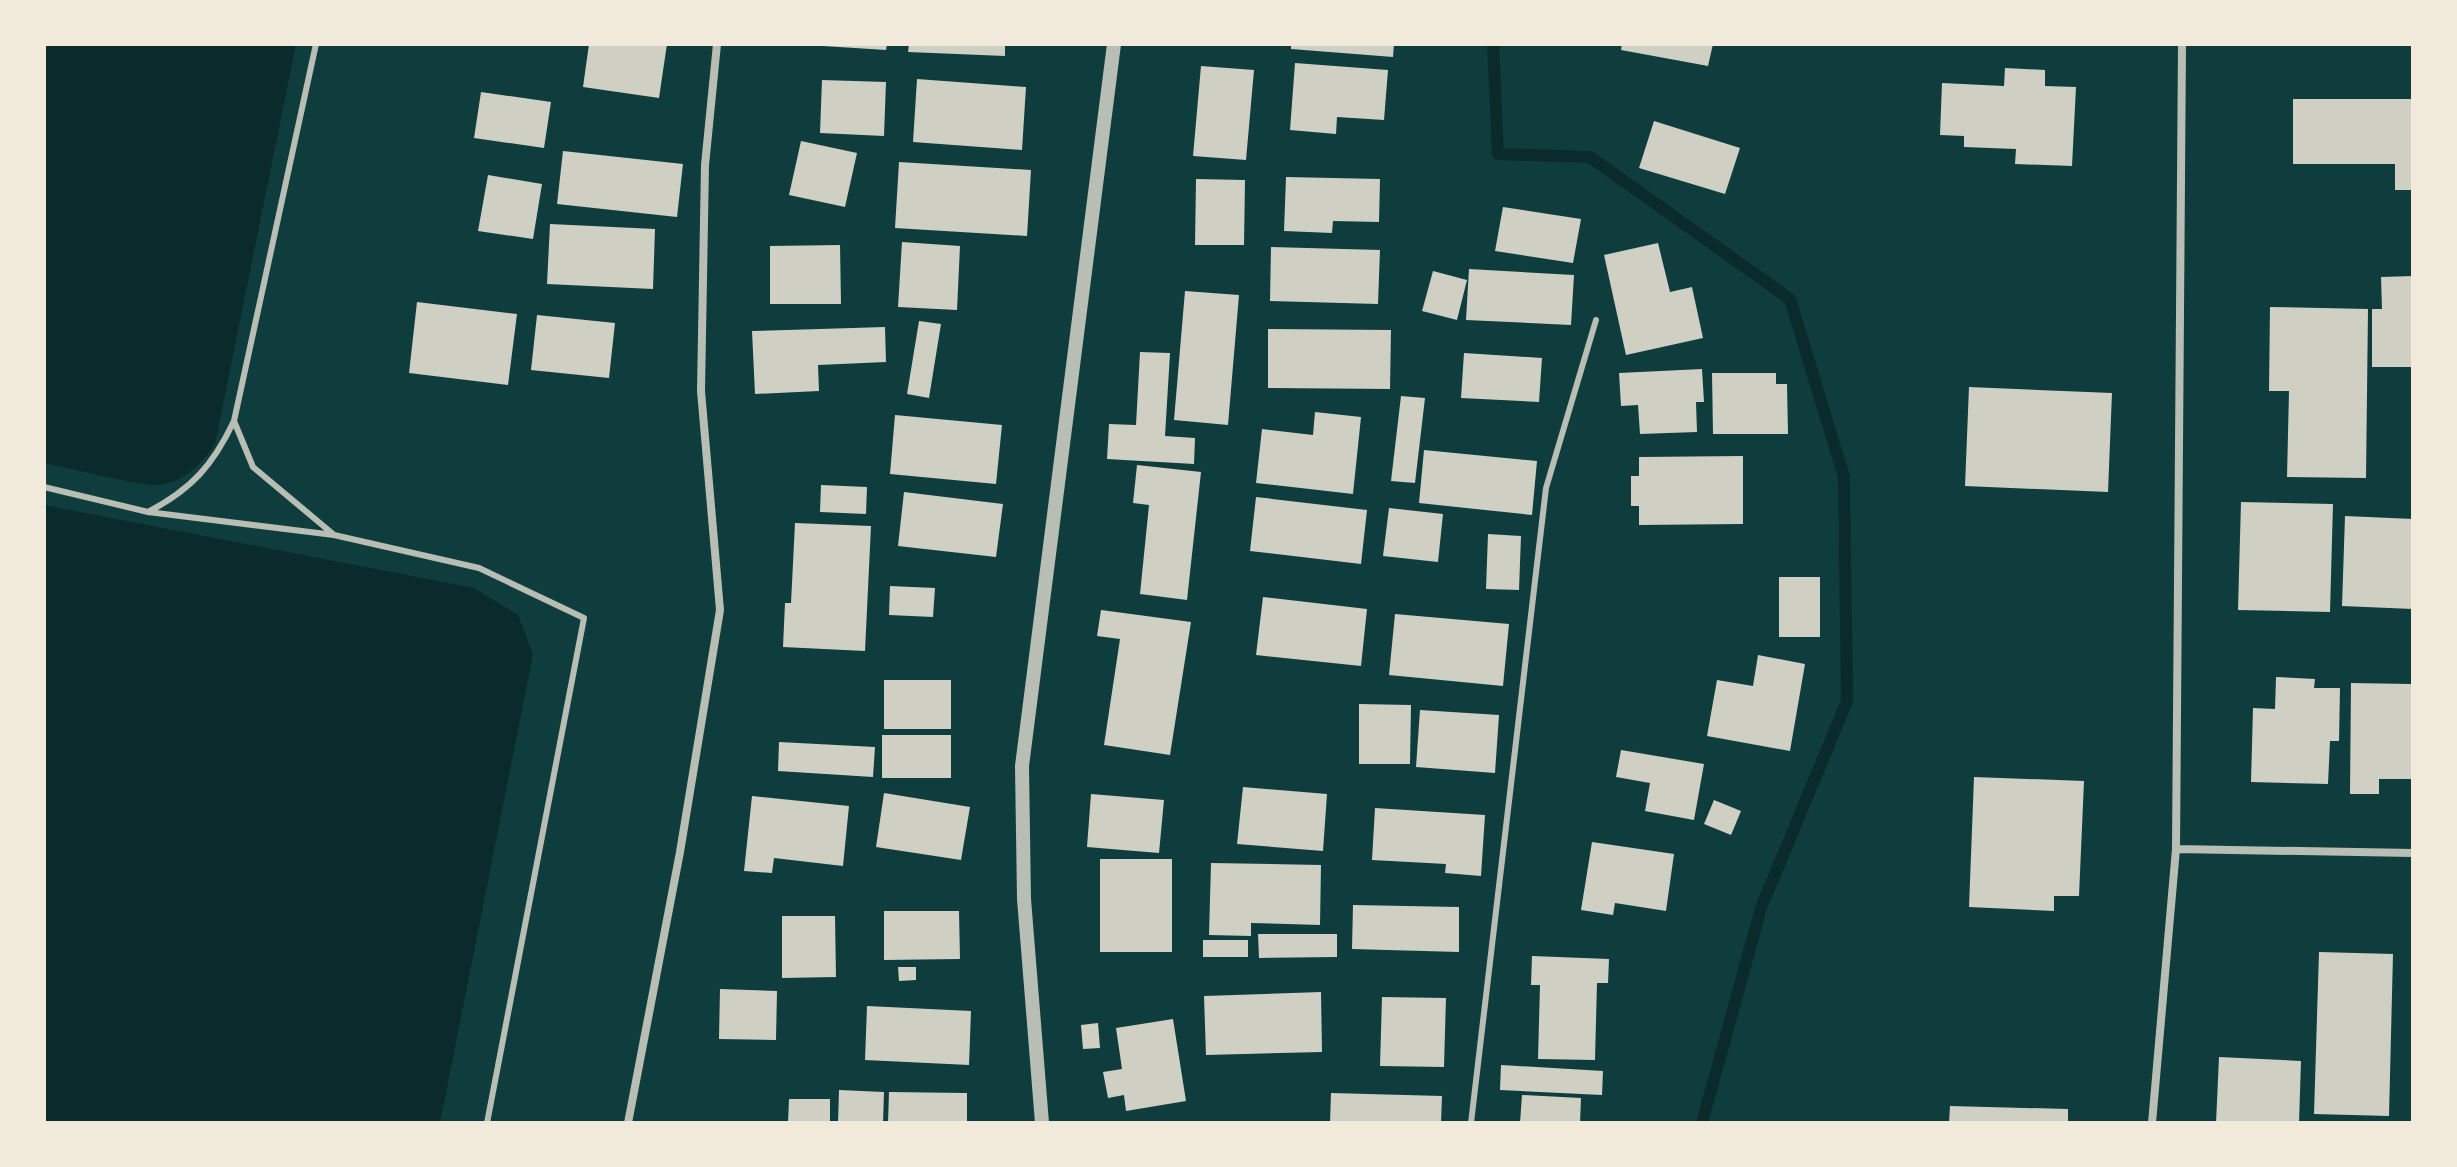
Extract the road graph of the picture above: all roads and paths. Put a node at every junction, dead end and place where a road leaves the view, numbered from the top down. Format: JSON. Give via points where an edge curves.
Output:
{"nodes":[{"id":1,"x":316,"y":44,"type":"edge"},
{"id":2,"x":717,"y":44,"type":"edge"},
{"id":3,"x":1114,"y":44,"type":"edge"},
{"id":4,"x":2182,"y":44,"type":"edge"},
{"id":5,"x":1596,"y":320,"type":"dead end"},
{"id":6,"x":234,"y":421,"type":"junction"},
{"id":7,"x":44,"y":487,"type":"edge"},
{"id":8,"x":148,"y":512,"type":"junction"},
{"id":9,"x":334,"y":535,"type":"junction"},
{"id":10,"x":2176,"y":849,"type":"junction"},
{"id":11,"x":2413,"y":853,"type":"edge"},
{"id":12,"x":487,"y":1123,"type":"edge"},
{"id":13,"x":628,"y":1123,"type":"edge"},
{"id":14,"x":1042,"y":1123,"type":"edge"},
{"id":15,"x":1471,"y":1123,"type":"edge"},
{"id":16,"x":2152,"y":1123,"type":"edge"}],
"edges":[{"from":1,"to":6,"type":"lane"},
{"from":2,"to":13,"type":"street","via":[[705,165],[701,391],[720,610]]},
{"from":3,"to":14,"type":"street","via":[[1022,766],[1024,899]]},
{"from":4,"to":10,"type":"street"},
{"from":5,"to":15,"type":"lane","via":[[1546,488]]},
{"from":6,"to":8,"type":"lane","via":[[204,472]]},
{"from":6,"to":9,"type":"lane","via":[[253,467]]},
{"from":7,"to":8,"type":"lane"},
{"from":8,"to":9,"type":"lane"},
{"from":9,"to":12,"type":"lane","via":[[479,568],[584,618]]},
{"from":10,"to":11,"type":"street"},
{"from":10,"to":16,"type":"street"}]}
